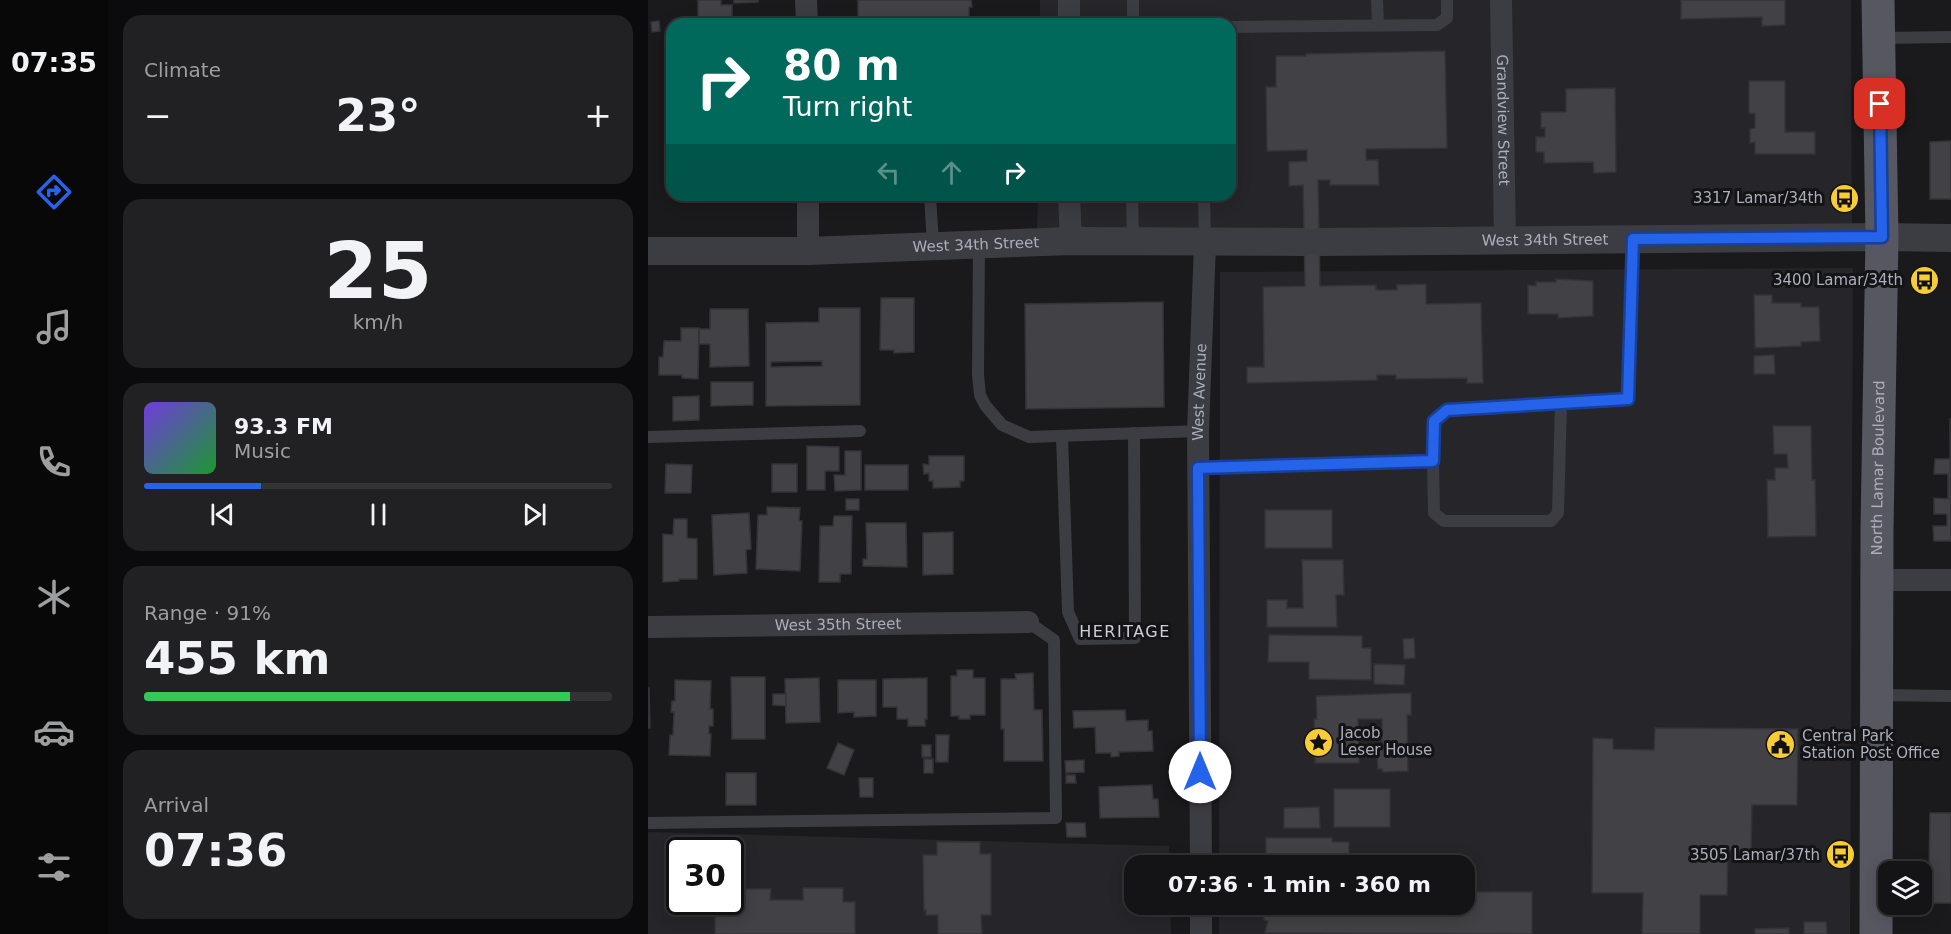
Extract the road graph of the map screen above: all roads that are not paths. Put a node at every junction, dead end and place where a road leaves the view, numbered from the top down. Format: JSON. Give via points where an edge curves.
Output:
{"nodes":[{"id":1,"x":806,"y":0,"type":"edge"},
{"id":2,"x":1069,"y":0,"type":"edge"},
{"id":3,"x":1133,"y":0,"type":"edge"},
{"id":4,"x":1377,"y":0,"type":"edge"},
{"id":5,"x":1446,"y":0,"type":"edge"},
{"id":6,"x":1501,"y":0,"type":"edge"},
{"id":7,"x":1878,"y":0,"type":"edge"},
{"id":8,"x":807,"y":18,"type":"edge"},
{"id":9,"x":1069,"y":18,"type":"edge"},
{"id":10,"x":1133,"y":18,"type":"edge"},
{"id":11,"x":1378,"y":26,"type":"junction"},
{"id":12,"x":1236,"y":27,"type":"edge"},
{"id":13,"x":1951,"y":37,"type":"edge"},
{"id":14,"x":1879,"y":38,"type":"junction"},
{"id":15,"x":807,"y":201,"type":"edge"},
{"id":16,"x":930,"y":201,"type":"edge"},
{"id":17,"x":1069,"y":201,"type":"edge"},
{"id":18,"x":1132,"y":201,"type":"edge"},
{"id":19,"x":1204,"y":201,"type":"edge"},
{"id":20,"x":1882,"y":237,"type":"junction"},
{"id":21,"x":1951,"y":238,"type":"edge"},
{"id":22,"x":1633,"y":239,"type":"junction"},
{"id":23,"x":1505,"y":240,"type":"junction"},
{"id":24,"x":1071,"y":241,"type":"junction"},
{"id":25,"x":1133,"y":242,"type":"junction"},
{"id":26,"x":1205,"y":243,"type":"junction"},
{"id":27,"x":979,"y":244,"type":"junction"},
{"id":28,"x":933,"y":245,"type":"junction"},
{"id":29,"x":648,"y":251,"type":"edge"},
{"id":30,"x":808,"y":251,"type":"junction"},
{"id":31,"x":1561,"y":403,"type":"junction"},
{"id":32,"x":860,"y":431,"type":"dead end"},
{"id":33,"x":1198,"y":431,"type":"junction"},
{"id":34,"x":1134,"y":434,"type":"junction"},
{"id":35,"x":1062,"y":436,"type":"junction"},
{"id":36,"x":648,"y":437,"type":"edge"},
{"id":37,"x":1433,"y":461,"type":"junction"},
{"id":38,"x":1198,"y":468,"type":"junction"},
{"id":39,"x":1877,"y":580,"type":"junction"},
{"id":40,"x":1951,"y":580,"type":"edge"},
{"id":41,"x":1028,"y":622,"type":"joint"},
{"id":42,"x":648,"y":627,"type":"edge"},
{"id":43,"x":1876,"y":695,"type":"junction"},
{"id":44,"x":1951,"y":696,"type":"edge"},
{"id":45,"x":648,"y":823,"type":"edge"},
{"id":46,"x":1201,"y":855,"type":"edge"},
{"id":47,"x":1201,"y":915,"type":"edge"},
{"id":48,"x":1201,"y":934,"type":"edge"},
{"id":49,"x":1876,"y":934,"type":"edge"}],
"edges":[{"from":1,"to":8,"type":"street"},
{"from":2,"to":9,"type":"street"},
{"from":3,"to":10,"type":"lane"},
{"from":4,"to":11,"type":"lane"},
{"from":5,"to":11,"type":"lane","via":[[1447,18],[1437,25]]},
{"from":6,"to":23,"type":"street","name":"Grandview Street"},
{"from":7,"to":14,"type":"main road","name":"North Lamar Boulevard"},
{"from":11,"to":12,"type":"lane"},
{"from":13,"to":14,"type":"lane"},
{"from":14,"to":20,"type":"main road","name":"North Lamar Boulevard"},
{"from":15,"to":30,"type":"street"},
{"from":16,"to":28,"type":"lane"},
{"from":17,"to":24,"type":"street"},
{"from":18,"to":25,"type":"lane"},
{"from":19,"to":26,"type":"lane"},
{"from":20,"to":21,"type":"street","name":"West 34th Street"},
{"from":20,"to":22,"type":"street","name":"West 34th Street"},
{"from":20,"to":39,"type":"main road","name":"North Lamar Boulevard"},
{"from":22,"to":23,"type":"street","name":"West 34th Street"},
{"from":22,"to":31,"type":"lane","via":[[1628,399]]},
{"from":23,"to":26,"type":"street","name":"West 34th Street"},
{"from":24,"to":25,"type":"street","name":"West 34th Street"},
{"from":24,"to":27,"type":"street","name":"West 34th Street"},
{"from":25,"to":26,"type":"street","name":"West 34th Street"},
{"from":26,"to":33,"type":"street","name":"West Avenue"},
{"from":27,"to":28,"type":"street","name":"West 34th Street"},
{"from":27,"to":35,"type":"lane","via":[[980,395],[1002,425],[1029,437]]},
{"from":28,"to":30,"type":"street","name":"West 34th Street"},
{"from":29,"to":30,"type":"street","name":"West 34th Street"},
{"from":31,"to":37,"type":"lane","via":[[1447,410],[1434,421]]},
{"from":31,"to":37,"type":"lane","via":[[1558,513],[1551,521],[1444,521],[1434,513]]},
{"from":32,"to":36,"type":"lane"},
{"from":33,"to":34,"type":"lane"},
{"from":33,"to":38,"type":"street","name":"West Avenue"},
{"from":34,"to":35,"type":"lane"},
{"from":34,"to":35,"type":"lane","via":[[1135,638],[1080,639],[1072,625],[1068,612]]},
{"from":37,"to":38,"type":"lane"},
{"from":38,"to":46,"type":"street","name":"West Avenue"},
{"from":39,"to":40,"type":"street"},
{"from":39,"to":43,"type":"main road","name":"North Lamar Boulevard"},
{"from":41,"to":42,"type":"street","name":"West 35th Street"},
{"from":41,"to":45,"type":"lane","via":[[1054,640],[1056,819]]},
{"from":43,"to":44,"type":"lane"},
{"from":43,"to":49,"type":"main road","name":"North Lamar Boulevard"},
{"from":47,"to":48,"type":"street"}]}
